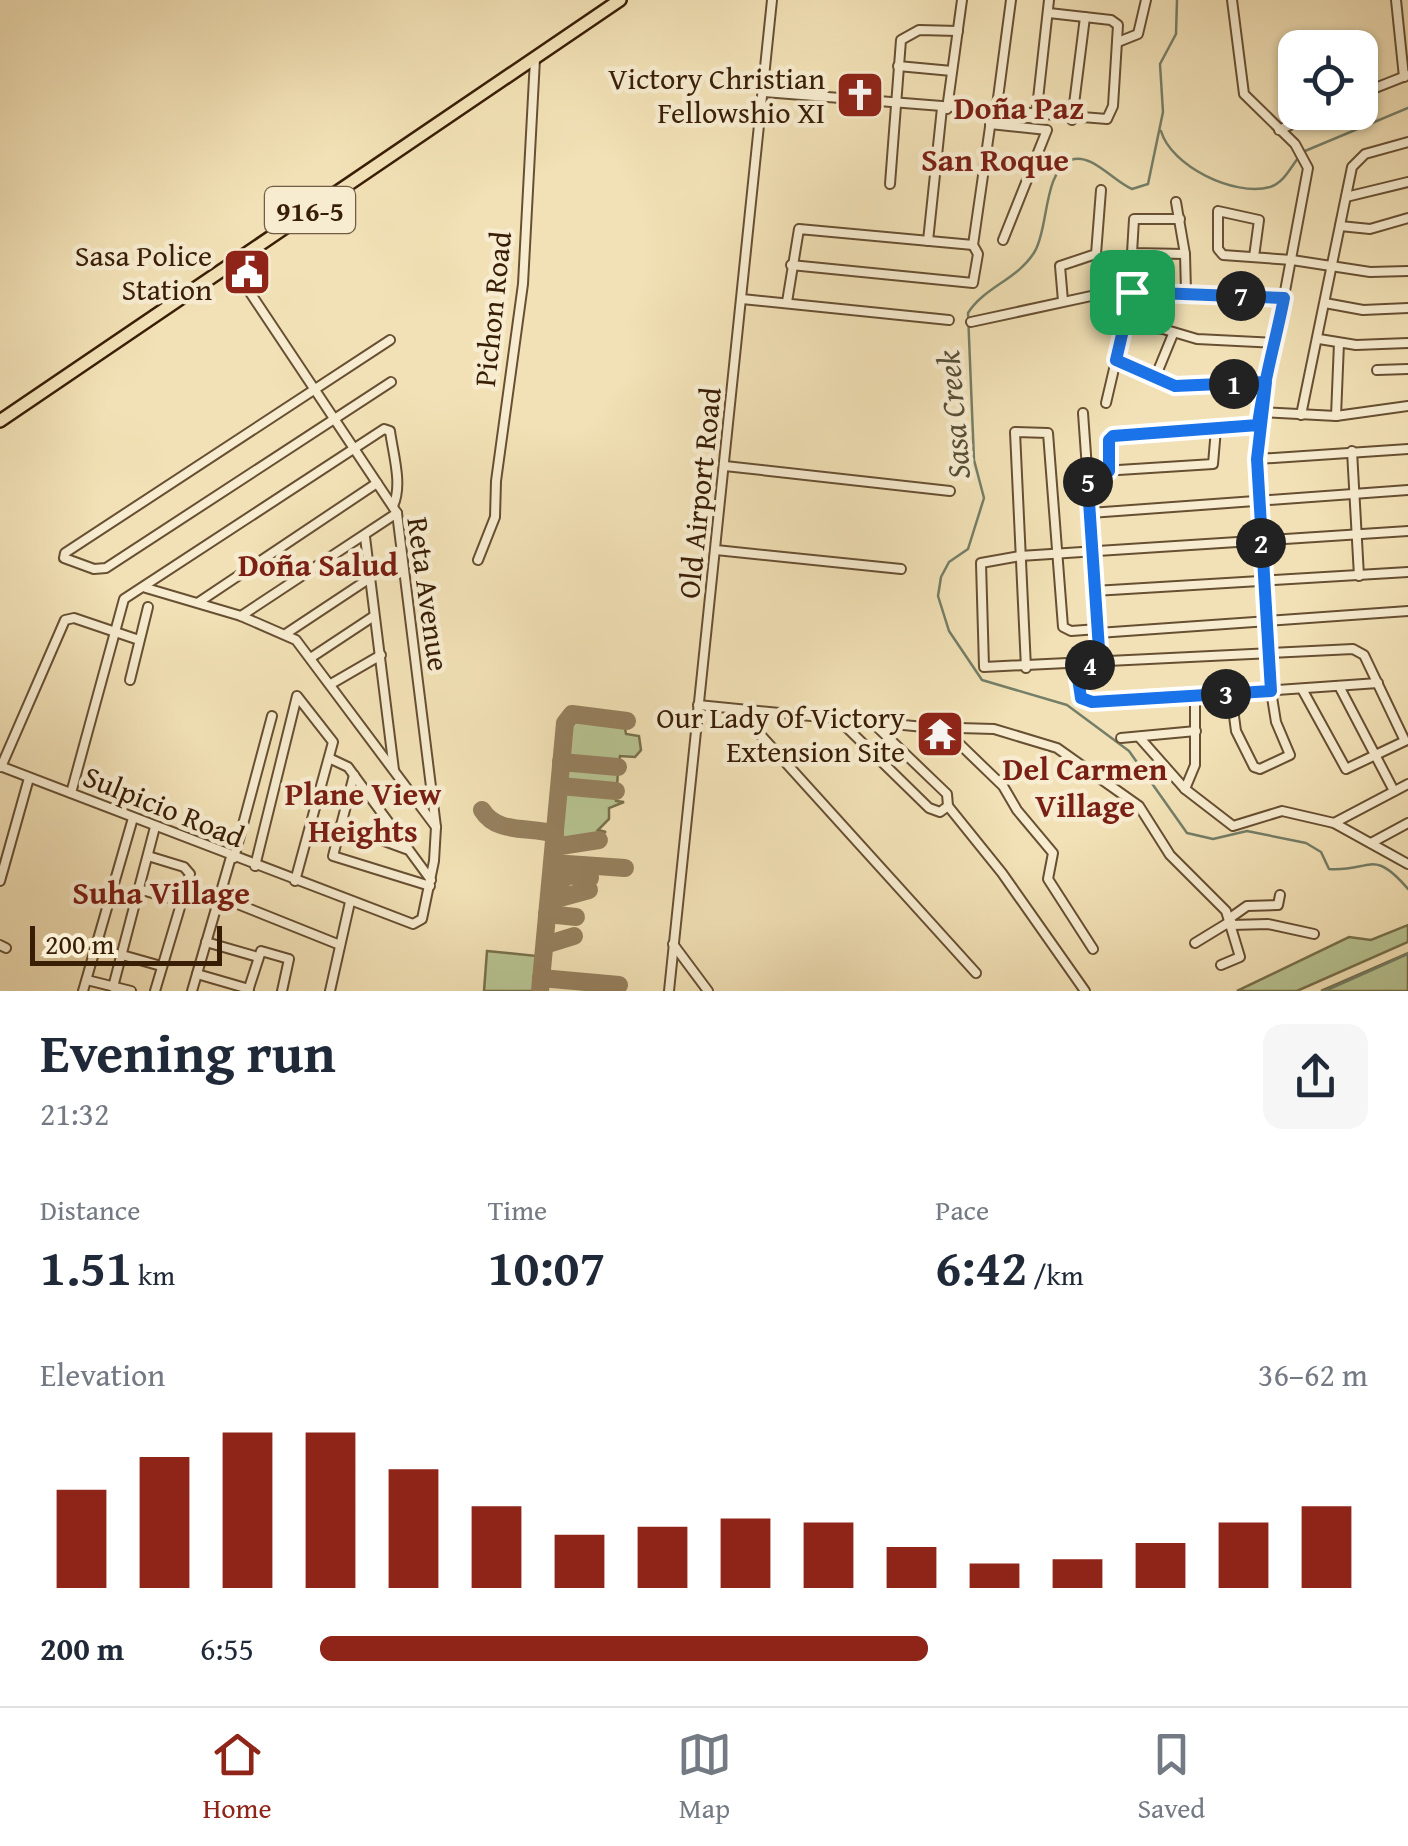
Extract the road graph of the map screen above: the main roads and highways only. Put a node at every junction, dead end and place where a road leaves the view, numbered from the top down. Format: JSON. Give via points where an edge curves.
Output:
{"nodes":[{"id":1,"x":620,"y":0,"type":"edge"},
{"id":2,"x":0,"y":421,"type":"edge"}],
"edges":[{"from":1,"to":2,"type":"main road","number":"916-5"}]}
